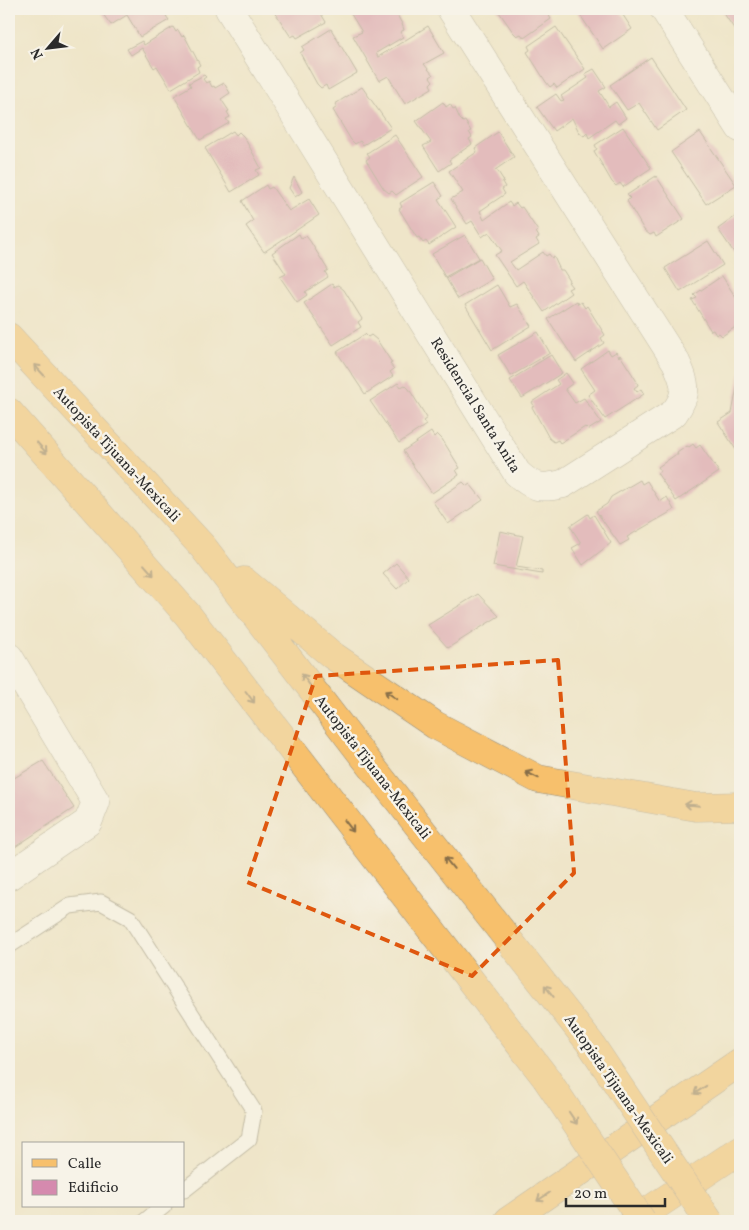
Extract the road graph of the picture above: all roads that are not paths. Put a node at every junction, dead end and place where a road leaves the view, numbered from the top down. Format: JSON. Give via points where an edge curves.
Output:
{"nodes":[{"id":1,"x":229,"y":9,"type":"edge"},
{"id":2,"x":451,"y":9,"type":"edge"},
{"id":3,"x":664,"y":9,"type":"edge"},
{"id":4,"x":740,"y":128,"type":"edge"},
{"id":5,"x":9,"y":337,"type":"edge"},
{"id":6,"x":9,"y":412,"type":"edge"},
{"id":7,"x":203,"y":547,"type":"junction"},
{"id":8,"x":9,"y":657,"type":"edge"},
{"id":9,"x":740,"y":806,"type":"edge"},
{"id":10,"x":9,"y":876,"type":"edge"},
{"id":11,"x":9,"y":946,"type":"edge"},
{"id":12,"x":740,"y":1062,"type":"edge"},
{"id":13,"x":740,"y":1150,"type":"edge"},
{"id":14,"x":185,"y":1189,"type":"edge"},
{"id":15,"x":161,"y":1208,"type":"edge"},
{"id":16,"x":145,"y":1221,"type":"edge"},
{"id":17,"x":508,"y":1221,"type":"edge"},
{"id":18,"x":633,"y":1221,"type":"edge"},
{"id":19,"x":642,"y":1221,"type":"edge"},
{"id":20,"x":709,"y":1221,"type":"edge"}],
"edges":[{"from":1,"to":2,"type":"street","name":"Residencial Santa Anita","via":[[516,473],[529,484],[546,488],[563,484],[674,413],[683,401],[685,382]]},
{"from":3,"to":4,"type":"street"},
{"from":7,"to":5,"type":"main road","name":"Autopista Tijuana-Mexicali","one_way":true},
{"from":6,"to":19,"type":"main road","one_way":true,"bridge":true,"via":[[187,614],[546,1078]]},
{"from":9,"to":7,"type":"main road","one_way":true,"via":[[696,806],[538,779],[435,725],[332,656]]},
{"from":20,"to":7,"type":"main road","name":"Autopista Tijuana-Mexicali","one_way":true,"bridge":true,"via":[[590,1044]]},
{"from":8,"to":10,"type":"street","via":[[96,802],[88,822]]},
{"from":11,"to":14,"type":"lane","via":[[70,906],[101,902],[130,918],[254,1111],[249,1139]]},
{"from":12,"to":17,"type":"main road","one_way":true},
{"from":13,"to":18,"type":"main road"},
{"from":15,"to":16,"type":"lane"}]}
